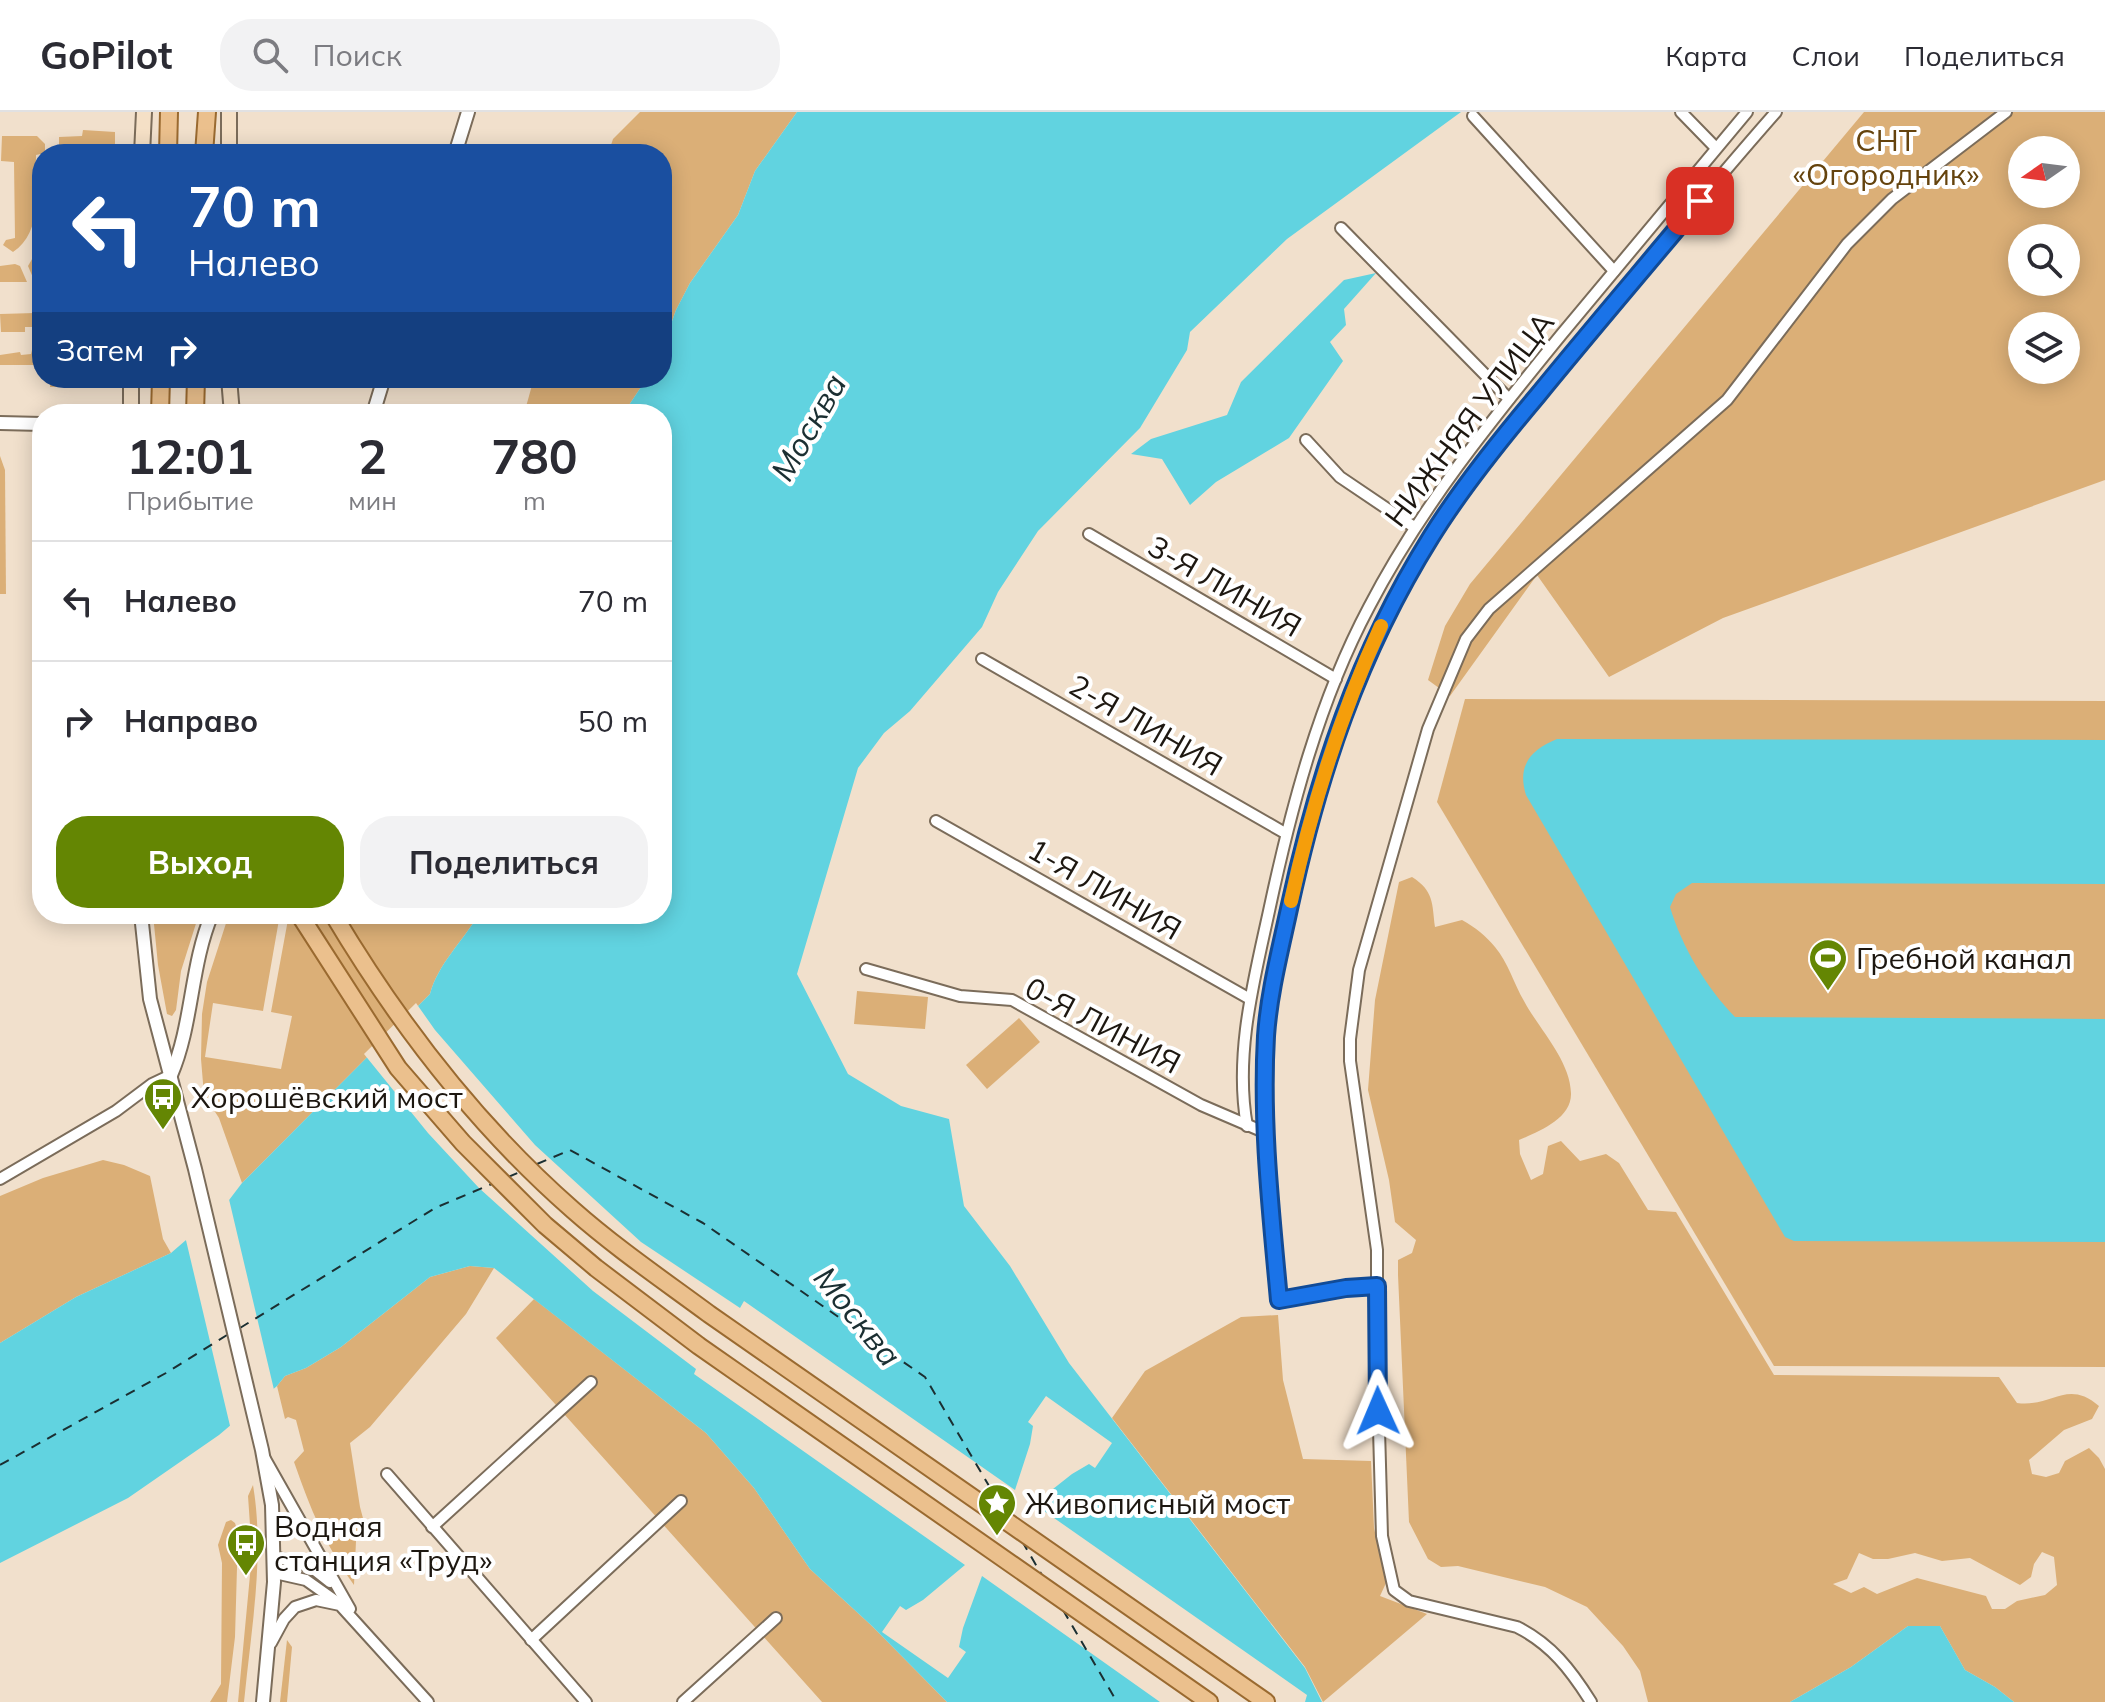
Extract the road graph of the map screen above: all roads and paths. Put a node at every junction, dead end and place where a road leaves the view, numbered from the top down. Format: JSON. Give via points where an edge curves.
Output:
{"nodes":[{"id":1,"x":144,"y":112,"type":"edge"},
{"id":2,"x":169,"y":112,"type":"edge"},
{"id":3,"x":207,"y":112,"type":"edge"},
{"id":4,"x":229,"y":112,"type":"edge"},
{"id":5,"x":468,"y":112,"type":"edge"},
{"id":6,"x":1681,"y":112,"type":"edge"},
{"id":7,"x":1747,"y":112,"type":"edge"},
{"id":8,"x":1776,"y":112,"type":"edge"},
{"id":9,"x":2004,"y":112,"type":"edge"},
{"id":10,"x":1473,"y":116,"type":"dead end"},
{"id":11,"x":142,"y":144,"type":"edge"},
{"id":12,"x":168,"y":144,"type":"edge"},
{"id":13,"x":205,"y":144,"type":"edge"},
{"id":14,"x":229,"y":144,"type":"edge"},
{"id":15,"x":458,"y":144,"type":"edge"},
{"id":16,"x":1716,"y":148,"type":"junction"},
{"id":17,"x":1341,"y":228,"type":"dead end"},
{"id":18,"x":1614,"y":271,"type":"junction"},
{"id":19,"x":1509,"y":399,"type":"junction"},
{"id":20,"x":0,"y":423,"type":"edge"},
{"id":21,"x":32,"y":424,"type":"edge"},
{"id":22,"x":1306,"y":440,"type":"dead end"},
{"id":23,"x":1414,"y":527,"type":"junction"},
{"id":24,"x":1089,"y":534,"type":"dead end"},
{"id":25,"x":982,"y":659,"type":"dead end"},
{"id":26,"x":1336,"y":679,"type":"junction"},
{"id":27,"x":936,"y":821,"type":"dead end"},
{"id":28,"x":1285,"y":833,"type":"junction"},
{"id":29,"x":142,"y":924,"type":"edge"},
{"id":30,"x":209,"y":924,"type":"edge"},
{"id":31,"x":305,"y":924,"type":"edge"},
{"id":32,"x":339,"y":924,"type":"edge"},
{"id":33,"x":866,"y":969,"type":"dead end"},
{"id":34,"x":1250,"y":999,"type":"junction"},
{"id":35,"x":171,"y":1075,"type":"junction"},
{"id":36,"x":1247,"y":1126,"type":"junction"},
{"id":37,"x":1264,"y":1132,"type":"junction"},
{"id":38,"x":0,"y":1179,"type":"edge"},
{"id":39,"x":1377,"y":1286,"type":"junction"},
{"id":40,"x":591,"y":1382,"type":"dead end"},
{"id":41,"x":263,"y":1454,"type":"junction"},
{"id":42,"x":387,"y":1474,"type":"dead end"},
{"id":43,"x":681,"y":1501,"type":"dead end"},
{"id":44,"x":432,"y":1527,"type":"junction"},
{"id":45,"x":275,"y":1557,"type":"junction"},
{"id":46,"x":275,"y":1573,"type":"junction"},
{"id":47,"x":341,"y":1602,"type":"junction"},
{"id":48,"x":776,"y":1618,"type":"dead end"},
{"id":49,"x":531,"y":1640,"type":"junction"},
{"id":50,"x":268,"y":1651,"type":"junction"},
{"id":51,"x":263,"y":1702,"type":"edge"},
{"id":52,"x":428,"y":1702,"type":"edge"},
{"id":53,"x":586,"y":1702,"type":"edge"},
{"id":54,"x":683,"y":1702,"type":"edge"},
{"id":55,"x":1209,"y":1702,"type":"edge"},
{"id":56,"x":1266,"y":1702,"type":"edge"},
{"id":57,"x":1591,"y":1702,"type":"edge"}],
"edges":[{"from":1,"to":11,"type":"main road"},
{"from":2,"to":12,"type":"main road"},
{"from":3,"to":13,"type":"main road"},
{"from":4,"to":14,"type":"main road"},
{"from":5,"to":15,"type":"street"},
{"from":6,"to":16,"type":"street"},
{"from":7,"to":16,"type":"street","name":"НИЖНЯЯ УЛИЦА"},
{"from":8,"to":37,"type":"street","via":[[1468,482],[1384,618],[1353,687],[1304,841],[1270,1001]]},
{"from":9,"to":39,"type":"street","via":[[1892,199],[1847,244],[1727,400],[1489,609],[1466,639],[1428,729],[1359,970],[1350,1061],[1377,1250]]},
{"from":10,"to":18,"type":"street"},
{"from":16,"to":18,"type":"street","name":"НИЖНЯЯ УЛИЦА"},
{"from":17,"to":19,"type":"street"},
{"from":18,"to":19,"type":"street","name":"НИЖНЯЯ УЛИЦА"},
{"from":19,"to":23,"type":"street","name":"НИЖНЯЯ УЛИЦА"},
{"from":20,"to":21,"type":"street"},
{"from":22,"to":23,"type":"street","via":[[1340,477]]},
{"from":23,"to":26,"type":"street","name":"НИЖНЯЯ УЛИЦА"},
{"from":24,"to":26,"type":"street","name":"3-Я ЛИНИЯ"},
{"from":25,"to":28,"type":"street","name":"2-Я ЛИНИЯ"},
{"from":26,"to":28,"type":"street","name":"НИЖНЯЯ УЛИЦА"},
{"from":27,"to":34,"type":"street","name":"1-Я ЛИНИЯ"},
{"from":28,"to":34,"type":"street","name":"НИЖНЯЯ УЛИЦА"},
{"from":29,"to":35,"type":"street","via":[[150,999]]},
{"from":30,"to":35,"type":"street","via":[[192,980],[181,1052]]},
{"from":31,"to":55,"type":"main road","via":[[398,1068],[545,1225],[699,1346]]},
{"from":32,"to":56,"type":"main road","via":[[371,979],[425,1052],[492,1128],[621,1251]]},
{"from":33,"to":36,"type":"street","name":"0-Я ЛИНИЯ","via":[[960,996],[1012,1000]]},
{"from":34,"to":36,"type":"street","name":"НИЖНЯЯ УЛИЦА","via":[[1243,1104]]},
{"from":35,"to":38,"type":"street"},
{"from":35,"to":41,"type":"street"},
{"from":36,"to":37,"type":"street","name":"0-Я ЛИНИЯ"},
{"from":37,"to":39,"type":"street","via":[[1279,1300]]},
{"from":39,"to":57,"type":"street","via":[[1380,1519],[1394,1590],[1409,1601],[1533,1635],[1559,1657]]},
{"from":40,"to":44,"type":"street"},
{"from":41,"to":45,"type":"street"},
{"from":41,"to":47,"type":"street"},
{"from":42,"to":44,"type":"street"},
{"from":43,"to":49,"type":"street"},
{"from":44,"to":49,"type":"street"},
{"from":45,"to":46,"type":"street"},
{"from":45,"to":47,"type":"street","via":[[311,1567],[324,1576]]},
{"from":46,"to":47,"type":"street","via":[[306,1580]]},
{"from":46,"to":50,"type":"street"},
{"from":47,"to":50,"type":"street","via":[[316,1600],[295,1607]]},
{"from":47,"to":52,"type":"street"},
{"from":48,"to":54,"type":"street"},
{"from":49,"to":53,"type":"street"},
{"from":50,"to":51,"type":"street"}]}
